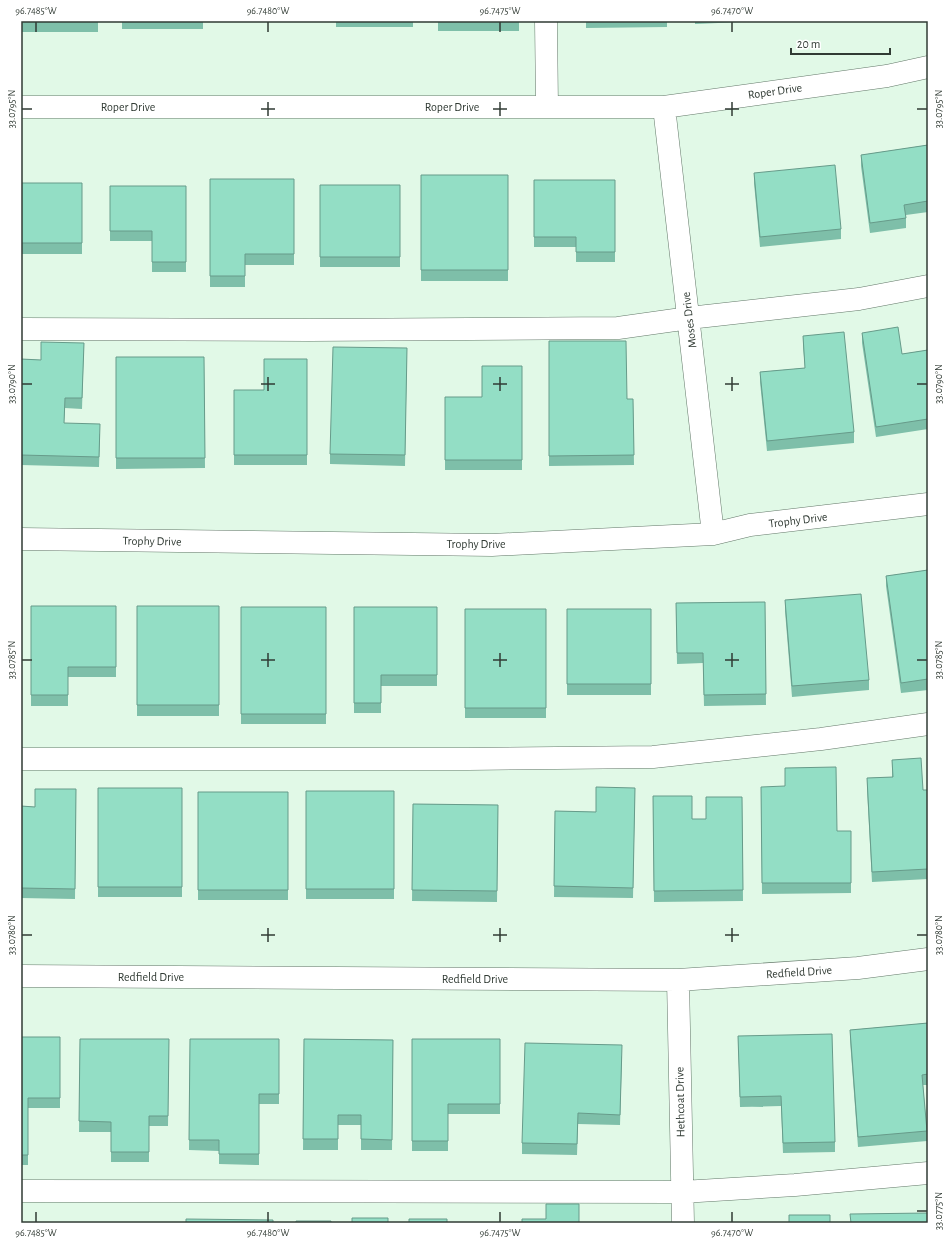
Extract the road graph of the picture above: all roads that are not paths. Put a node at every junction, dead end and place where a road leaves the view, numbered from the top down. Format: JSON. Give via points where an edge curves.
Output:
{"nodes":[{"id":1,"x":546,"y":21,"type":"edge"},
{"id":2,"x":928,"y":67,"type":"edge"},
{"id":3,"x":21,"y":107,"type":"edge"},
{"id":4,"x":547,"y":107,"type":"junction"},
{"id":5,"x":664,"y":107,"type":"junction"},
{"id":6,"x":928,"y":286,"type":"edge"},
{"id":7,"x":688,"y":318,"type":"junction"},
{"id":8,"x":21,"y":329,"type":"edge"},
{"id":9,"x":928,"y":504,"type":"edge"},
{"id":10,"x":713,"y":534,"type":"junction"},
{"id":11,"x":21,"y":539,"type":"edge"},
{"id":12,"x":928,"y":724,"type":"edge"},
{"id":13,"x":21,"y":758,"type":"edge"},
{"id":14,"x":928,"y":959,"type":"edge"},
{"id":15,"x":21,"y":976,"type":"edge"},
{"id":16,"x":678,"y":980,"type":"junction"},
{"id":17,"x":928,"y":1173,"type":"edge"},
{"id":18,"x":21,"y":1191,"type":"edge"},
{"id":19,"x":682,"y":1192,"type":"junction"},
{"id":20,"x":683,"y":1223,"type":"edge"}],
"edges":[{"from":1,"to":4,"type":"street"},
{"from":2,"to":5,"type":"street","name":"Roper Drive","via":[[887,76]]},
{"from":3,"to":4,"type":"street","name":"Roper Drive"},
{"from":4,"to":5,"type":"street","name":"Roper Drive"},
{"from":5,"to":7,"type":"street","name":"Moses Drive"},
{"from":6,"to":7,"type":"street","via":[[859,300]]},
{"from":7,"to":8,"type":"street","via":[[618,328]]},
{"from":7,"to":10,"type":"street","name":"Moses Drive"},
{"from":9,"to":10,"type":"street","name":"Trophy Drive","via":[[750,525]]},
{"from":10,"to":11,"type":"street","name":"Trophy Drive","via":[[492,545]]},
{"from":12,"to":13,"type":"street","via":[[821,739],[653,757]]},
{"from":14,"to":16,"type":"street","name":"Redfield Drive","via":[[858,968]]},
{"from":15,"to":16,"type":"street","name":"Redfield Drive"},
{"from":16,"to":19,"type":"street","name":"Hethcoat Drive"},
{"from":17,"to":19,"type":"street"},
{"from":18,"to":19,"type":"street"},
{"from":19,"to":20,"type":"street","name":"Hethcoat Drive"}]}
